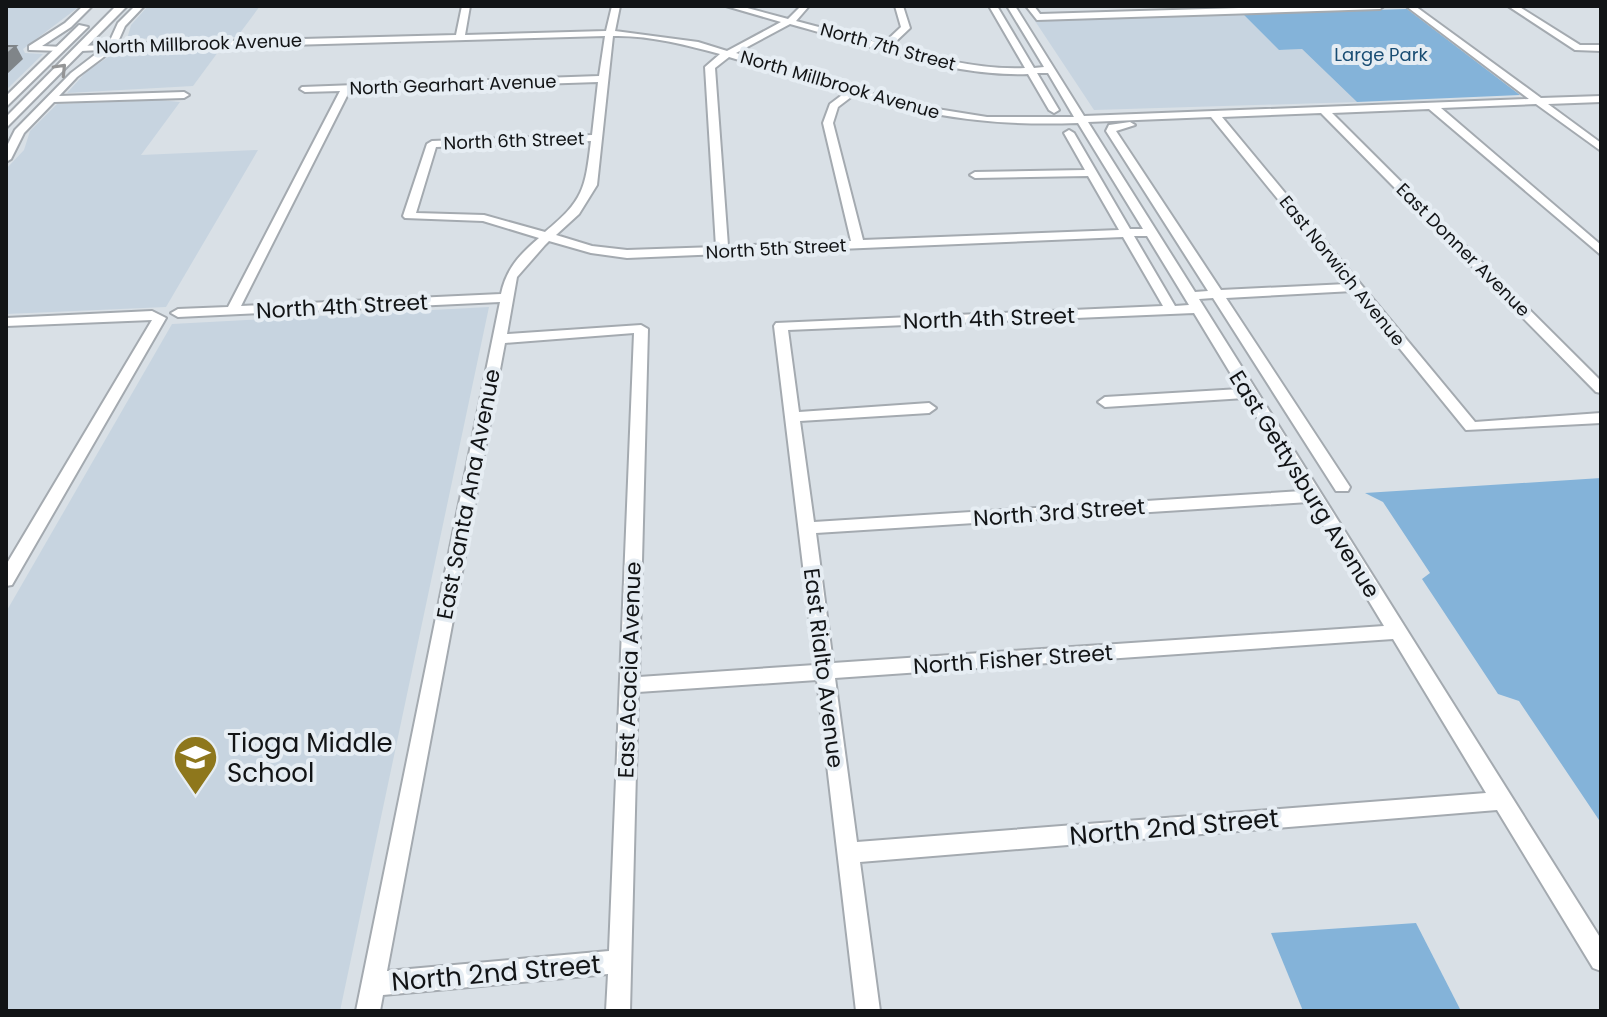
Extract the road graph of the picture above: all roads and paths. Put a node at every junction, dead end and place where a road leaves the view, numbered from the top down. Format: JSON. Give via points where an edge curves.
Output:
{"nodes":[{"id":1,"x":88,"y":6,"type":"edge"},
{"id":2,"x":122,"y":6,"type":"edge"},
{"id":3,"x":140,"y":6,"type":"edge"},
{"id":4,"x":466,"y":6,"type":"edge"},
{"id":5,"x":616,"y":6,"type":"edge"},
{"id":6,"x":730,"y":6,"type":"edge"},
{"id":7,"x":805,"y":6,"type":"edge"},
{"id":8,"x":899,"y":6,"type":"edge"},
{"id":9,"x":993,"y":6,"type":"edge"},
{"id":10,"x":1011,"y":6,"type":"edge"},
{"id":11,"x":1030,"y":6,"type":"edge"},
{"id":12,"x":1380,"y":6,"type":"edge"},
{"id":13,"x":1410,"y":6,"type":"edge"},
{"id":14,"x":1512,"y":6,"type":"edge"},
{"id":15,"x":1315,"y":7,"type":"edge"},
{"id":16,"x":1222,"y":8,"type":"edge"},
{"id":17,"x":111,"y":9,"type":"edge"},
{"id":18,"x":1127,"y":10,"type":"edge"},
{"id":19,"x":790,"y":21,"type":"junction"},
{"id":20,"x":611,"y":32,"type":"junction"},
{"id":21,"x":460,"y":36,"type":"junction"},
{"id":22,"x":111,"y":47,"type":"junction"},
{"id":23,"x":885,"y":47,"type":"junction"},
{"id":24,"x":81,"y":48,"type":"junction"},
{"id":25,"x":1601,"y":48,"type":"edge"},
{"id":26,"x":60,"y":49,"type":"junction"},
{"id":27,"x":727,"y":54,"type":"junction"},
{"id":28,"x":1049,"y":70,"type":"junction"},
{"id":29,"x":1031,"y":71,"type":"junction"},
{"id":30,"x":602,"y":79,"type":"junction"},
{"id":31,"x":305,"y":89,"type":"dead end"},
{"id":32,"x":346,"y":89,"type":"junction"},
{"id":33,"x":852,"y":92,"type":"junction"},
{"id":34,"x":184,"y":95,"type":"dead end"},
{"id":35,"x":51,"y":99,"type":"junction"},
{"id":36,"x":1601,"y":99,"type":"edge"},
{"id":37,"x":1539,"y":102,"type":"junction"},
{"id":38,"x":6,"y":103,"type":"edge"},
{"id":39,"x":1432,"y":106,"type":"junction"},
{"id":40,"x":1054,"y":110,"type":"dead end"},
{"id":41,"x":1324,"y":110,"type":"junction"},
{"id":42,"x":1217,"y":118,"type":"junction"},
{"id":43,"x":1081,"y":119,"type":"junction"},
{"id":44,"x":6,"y":124,"type":"edge"},
{"id":45,"x":1113,"y":127,"type":"joint"},
{"id":46,"x":1069,"y":133,"type":"dead end"},
{"id":47,"x":596,"y":138,"type":"junction"},
{"id":48,"x":1601,"y":148,"type":"edge"},
{"id":49,"x":6,"y":159,"type":"edge"},
{"id":50,"x":1091,"y":173,"type":"junction"},
{"id":51,"x":975,"y":175,"type":"dead end"},
{"id":52,"x":409,"y":216,"type":"joint"},
{"id":53,"x":1149,"y":232,"type":"junction"},
{"id":54,"x":1126,"y":233,"type":"junction"},
{"id":55,"x":547,"y":236,"type":"junction"},
{"id":56,"x":858,"y":245,"type":"junction"},
{"id":57,"x":722,"y":251,"type":"junction"},
{"id":58,"x":1601,"y":251,"type":"edge"},
{"id":59,"x":1356,"y":287,"type":"junction"},
{"id":60,"x":1217,"y":295,"type":"junction"},
{"id":61,"x":506,"y":298,"type":"junction"},
{"id":62,"x":1192,"y":302,"type":"junction"},
{"id":63,"x":1171,"y":310,"type":"junction"},
{"id":64,"x":232,"y":311,"type":"junction"},
{"id":65,"x":178,"y":313,"type":"dead end"},
{"id":66,"x":6,"y":322,"type":"edge"},
{"id":67,"x":781,"y":326,"type":"joint"},
{"id":68,"x":498,"y":339,"type":"junction"},
{"id":69,"x":1601,"y":389,"type":"edge"},
{"id":70,"x":1249,"y":393,"type":"junction"},
{"id":71,"x":1105,"y":402,"type":"dead end"},
{"id":72,"x":929,"y":408,"type":"dead end"},
{"id":73,"x":792,"y":417,"type":"junction"},
{"id":74,"x":1601,"y":418,"type":"edge"},
{"id":75,"x":1342,"y":487,"type":"dead end"},
{"id":76,"x":1312,"y":496,"type":"junction"},
{"id":77,"x":806,"y":528,"type":"junction"},
{"id":78,"x":6,"y":580,"type":"edge"},
{"id":79,"x":1397,"y":632,"type":"junction"},
{"id":80,"x":824,"y":672,"type":"junction"},
{"id":81,"x":628,"y":685,"type":"junction"},
{"id":82,"x":1500,"y":801,"type":"junction"},
{"id":83,"x":848,"y":853,"type":"junction"},
{"id":84,"x":1601,"y":960,"type":"edge"},
{"id":85,"x":619,"y":962,"type":"junction"},
{"id":86,"x":373,"y":984,"type":"junction"},
{"id":87,"x":368,"y":1011,"type":"edge"},
{"id":88,"x":618,"y":1011,"type":"edge"},
{"id":89,"x":868,"y":1011,"type":"edge"}],
"edges":[{"from":1,"to":26,"type":"street","via":[[32,48]]},
{"from":2,"to":17,"type":"main road"},
{"from":3,"to":22,"type":"street","via":[[121,25]]},
{"from":4,"to":21,"type":"street"},
{"from":5,"to":20,"type":"street","name":"East Santa Ana Avenue"},
{"from":6,"to":19,"type":"street","name":"North 7th Street"},
{"from":7,"to":19,"type":"street"},
{"from":8,"to":23,"type":"street","via":[[906,28]]},
{"from":9,"to":29,"type":"street"},
{"from":10,"to":28,"type":"street","name":"East Gettysburg Avenue"},
{"from":11,"to":18,"type":"street","via":[[1037,17]]},
{"from":12,"to":15,"type":"street"},
{"from":13,"to":37,"type":"street"},
{"from":14,"to":25,"type":"street","via":[[1578,48]]},
{"from":15,"to":16,"type":"street"},
{"from":16,"to":18,"type":"street"},
{"from":17,"to":24,"type":"main road"},
{"from":17,"to":26,"type":"main road"},
{"from":19,"to":23,"type":"street","name":"North 7th Street"},
{"from":19,"to":27,"type":"street"},
{"from":20,"to":21,"type":"street","name":"North Millbrook Avenue"},
{"from":20,"to":27,"type":"street","name":"North Millbrook Avenue"},
{"from":20,"to":30,"type":"street","name":"East Santa Ana Avenue"},
{"from":21,"to":22,"type":"street","name":"North Millbrook Avenue"},
{"from":22,"to":24,"type":"street","name":"North Millbrook Avenue"},
{"from":22,"to":35,"type":"street"},
{"from":23,"to":29,"type":"street","name":"North 7th Street","via":[[972,69]]},
{"from":44,"to":24,"type":"main road","one_way":true},
{"from":26,"to":38,"type":"main road"},
{"from":27,"to":33,"type":"street","name":"North Millbrook Avenue"},
{"from":27,"to":57,"type":"street","via":[[709,72]]},
{"from":28,"to":29,"type":"street","name":"North 7th Street"},
{"from":28,"to":43,"type":"street","name":"East Gettysburg Avenue"},
{"from":29,"to":40,"type":"street"},
{"from":30,"to":32,"type":"street","name":"North Gearhart Avenue"},
{"from":30,"to":47,"type":"street","name":"East Santa Ana Avenue"},
{"from":31,"to":32,"type":"street","name":"North Gearhart Avenue"},
{"from":32,"to":64,"type":"street"},
{"from":33,"to":43,"type":"street","name":"North Millbrook Avenue","via":[[965,117]]},
{"from":33,"to":56,"type":"street","via":[[833,106],[828,123]]},
{"from":34,"to":35,"type":"street"},
{"from":35,"to":49,"type":"street","via":[[19,132]]},
{"from":36,"to":37,"type":"street","name":"North Millbrook Avenue"},
{"from":37,"to":39,"type":"street","name":"North Millbrook Avenue"},
{"from":37,"to":48,"type":"street"},
{"from":39,"to":41,"type":"street","name":"North Millbrook Avenue"},
{"from":39,"to":58,"type":"street"},
{"from":41,"to":42,"type":"street","name":"North Millbrook Avenue"},
{"from":41,"to":69,"type":"street","name":"East Donner Avenue"},
{"from":42,"to":43,"type":"street","name":"North Millbrook Avenue"},
{"from":42,"to":45,"type":"street","name":"North Millbrook Avenue"},
{"from":42,"to":59,"type":"street","name":"East Norwich Avenue"},
{"from":43,"to":53,"type":"street","name":"East Gettysburg Avenue"},
{"from":45,"to":60,"type":"street","name":"East Gettysburg Avenue"},
{"from":46,"to":50,"type":"street"},
{"from":47,"to":52,"type":"street","name":"North 6th Street","via":[[432,144]]},
{"from":47,"to":55,"type":"street","name":"East Santa Ana Avenue","via":[[586,199]]},
{"from":50,"to":51,"type":"street"},
{"from":50,"to":54,"type":"street"},
{"from":52,"to":55,"type":"street","name":"North 5th Street","via":[[463,215]]},
{"from":53,"to":54,"type":"street","name":"North 5th Street"},
{"from":53,"to":62,"type":"street","name":"East Gettysburg Avenue"},
{"from":54,"to":56,"type":"street","name":"North 5th Street"},
{"from":54,"to":63,"type":"street"},
{"from":55,"to":57,"type":"street","name":"North 5th Street","via":[[627,254]]},
{"from":55,"to":61,"type":"street","name":"East Santa Ana Avenue","via":[[516,266]]},
{"from":56,"to":57,"type":"street","name":"North 5th Street"},
{"from":59,"to":60,"type":"street"},
{"from":59,"to":74,"type":"street","name":"East Norwich Avenue","via":[[1471,427]]},
{"from":60,"to":62,"type":"street"},
{"from":60,"to":75,"type":"street","name":"East Gettysburg Avenue"},
{"from":61,"to":64,"type":"street","name":"North 4th Street"},
{"from":61,"to":68,"type":"street","name":"East Santa Ana Avenue"},
{"from":62,"to":63,"type":"street","name":"North 4th Street"},
{"from":62,"to":70,"type":"street","name":"East Gettysburg Avenue"},
{"from":63,"to":67,"type":"street","name":"North 4th Street"},
{"from":64,"to":65,"type":"street","name":"North 4th Street"},
{"from":66,"to":78,"type":"street","via":[[152,315],[158,322]]},
{"from":67,"to":73,"type":"street","name":"East Rialto Avenue"},
{"from":68,"to":81,"type":"street","name":"East Acacia Avenue","via":[[641,329]]},
{"from":68,"to":86,"type":"street","name":"East Santa Ana Avenue"},
{"from":70,"to":71,"type":"street"},
{"from":70,"to":76,"type":"street","name":"East Gettysburg Avenue"},
{"from":72,"to":73,"type":"street"},
{"from":73,"to":77,"type":"street","name":"East Rialto Avenue"},
{"from":76,"to":77,"type":"street","name":"North 3rd Street"},
{"from":76,"to":79,"type":"street","name":"East Gettysburg Avenue"},
{"from":77,"to":80,"type":"street","name":"East Rialto Avenue"},
{"from":79,"to":80,"type":"street","name":"North Fisher Street"},
{"from":79,"to":82,"type":"street","name":"East Gettysburg Avenue"},
{"from":80,"to":81,"type":"street","name":"North Fisher Street"},
{"from":80,"to":83,"type":"street","name":"East Rialto Avenue"},
{"from":81,"to":85,"type":"street","name":"East Acacia Avenue"},
{"from":82,"to":83,"type":"street","name":"North 2nd Street"},
{"from":82,"to":84,"type":"street","name":"East Gettysburg Avenue"},
{"from":83,"to":89,"type":"street","name":"East Rialto Avenue"},
{"from":85,"to":86,"type":"street","name":"North 2nd Street"},
{"from":85,"to":88,"type":"street","name":"East Acacia Avenue"},
{"from":86,"to":87,"type":"street","name":"East Santa Ana Avenue"}]}
